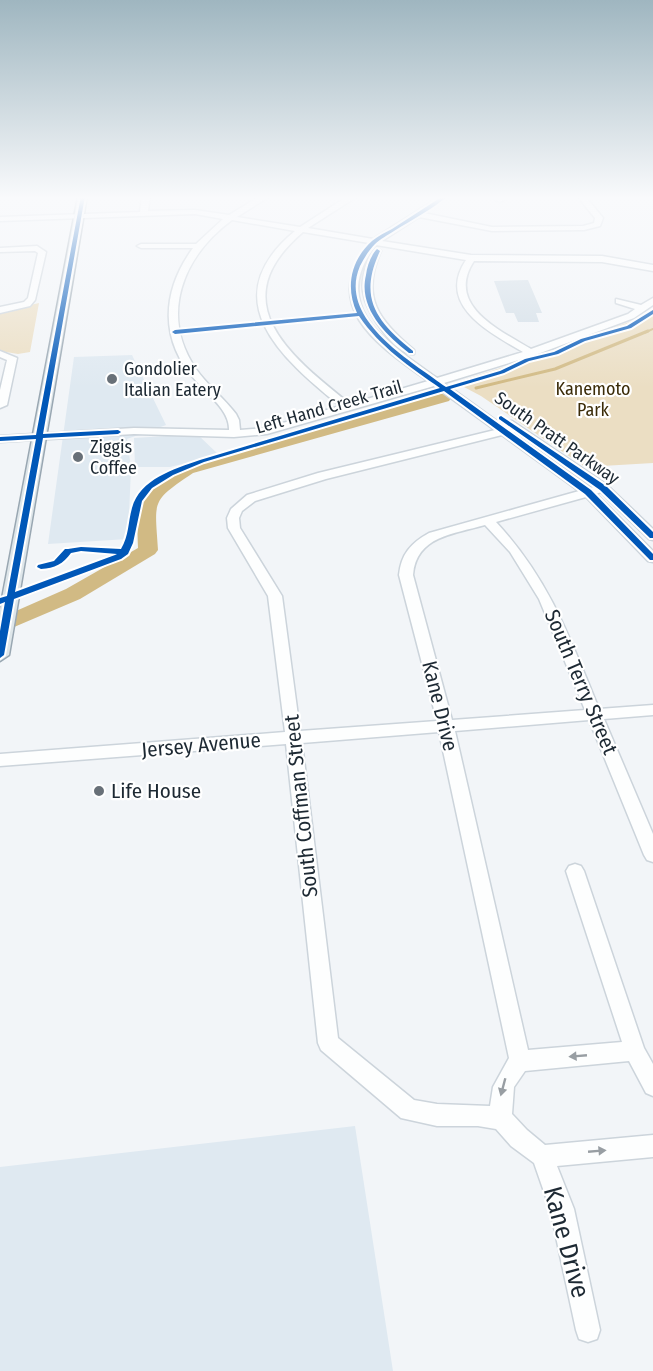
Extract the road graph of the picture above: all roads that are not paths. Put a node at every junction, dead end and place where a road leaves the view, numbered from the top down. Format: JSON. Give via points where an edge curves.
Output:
{"nodes":[{"id":1,"x":41,"y":260,"type":"edge"},
{"id":2,"x":71,"y":260,"type":"edge"},
{"id":3,"x":188,"y":260,"type":"edge"},
{"id":4,"x":272,"y":260,"type":"edge"},
{"id":5,"x":361,"y":260,"type":"edge"},
{"id":6,"x":470,"y":260,"type":"edge"},
{"id":7,"x":608,"y":260,"type":"edge"},
{"id":8,"x":653,"y":268,"type":"edge"},
{"id":9,"x":653,"y":301,"type":"edge"},
{"id":10,"x":620,"y":302,"type":"dead end"},
{"id":11,"x":642,"y":308,"type":"junction"},
{"id":12,"x":0,"y":310,"type":"edge"},
{"id":13,"x":531,"y":352,"type":"junction"},
{"id":14,"x":0,"y":354,"type":"edge"},
{"id":15,"x":442,"y":380,"type":"junction"},
{"id":16,"x":1,"y":405,"type":"edge"},
{"id":17,"x":349,"y":408,"type":"junction"},
{"id":18,"x":510,"y":430,"type":"junction"},
{"id":19,"x":234,"y":434,"type":"junction"},
{"id":20,"x":38,"y":437,"type":"junction"},
{"id":21,"x":0,"y":439,"type":"edge"},
{"id":22,"x":596,"y":490,"type":"junction"},
{"id":23,"x":488,"y":521,"type":"junction"},
{"id":24,"x":653,"y":536,"type":"edge"},
{"id":25,"x":653,"y":558,"type":"edge"},
{"id":26,"x":1,"y":647,"type":"edge"},
{"id":27,"x":653,"y":710,"type":"edge"},
{"id":28,"x":595,"y":715,"type":"junction"},
{"id":29,"x":446,"y":726,"type":"junction"},
{"id":30,"x":294,"y":737,"type":"junction"},
{"id":31,"x":0,"y":760,"type":"edge"},
{"id":32,"x":653,"y":855,"type":"edge"},
{"id":33,"x":575,"y":871,"type":"dead end"},
{"id":34,"x":635,"y":1051,"type":"junction"},
{"id":35,"x":520,"y":1061,"type":"junction"},
{"id":36,"x":653,"y":1085,"type":"edge"},
{"id":37,"x":502,"y":1119,"type":"junction"},
{"id":38,"x":653,"y":1146,"type":"edge"},
{"id":39,"x":542,"y":1156,"type":"junction"},
{"id":40,"x":588,"y":1330,"type":"dead end"}],
"edges":[{"from":1,"to":12,"type":"street","via":[[32,298],[27,304]]},
{"from":2,"to":20,"type":"main road"},
{"from":3,"to":19,"type":"street","via":[[176,285],[172,313],[175,332],[190,368],[232,414]]},
{"from":4,"to":17,"type":"street","via":[[265,270],[261,294],[262,309],[275,339],[303,371]]},
{"from":5,"to":15,"type":"street","name":"South Pratt Parkway","via":[[353,279],[355,304],[371,332]]},
{"from":6,"to":13,"type":"street","via":[[459,276],[460,295],[466,305],[492,328]]},
{"from":7,"to":8,"type":"street"},
{"from":9,"to":11,"type":"street"},
{"from":10,"to":11,"type":"street"},
{"from":11,"to":13,"type":"street"},
{"from":13,"to":15,"type":"street"},
{"from":14,"to":16,"type":"street","via":[[12,358]]},
{"from":15,"to":17,"type":"street"},
{"from":15,"to":18,"type":"street","name":"South Pratt Parkway"},
{"from":17,"to":19,"type":"street","via":[[267,431]]},
{"from":18,"to":22,"type":"street","name":"South Pratt Parkway"},
{"from":18,"to":30,"type":"street","name":"South Coffman Street","via":[[286,486],[251,498],[237,509],[234,528],[275,596]]},
{"from":19,"to":20,"type":"street","via":[[157,431]]},
{"from":20,"to":21,"type":"street"},
{"from":20,"to":26,"type":"main road"},
{"from":22,"to":23,"type":"street","name":"Kane Drive"},
{"from":22,"to":24,"type":"street","name":"South Pratt Parkway"},
{"from":22,"to":25,"type":"street","name":"South Pratt Parkway"},
{"from":23,"to":28,"type":"street","name":"South Terry Street","via":[[515,550],[546,599]]},
{"from":23,"to":29,"type":"street","name":"Kane Drive","via":[[433,536],[419,543],[407,560],[406,575]]},
{"from":27,"to":28,"type":"street","name":"Jersey Avenue"},
{"from":28,"to":29,"type":"street","name":"Jersey Avenue"},
{"from":28,"to":32,"type":"street","name":"South Terry Street"},
{"from":29,"to":30,"type":"street","name":"Jersey Avenue"},
{"from":29,"to":35,"type":"street","name":"Kane Drive"},
{"from":30,"to":31,"type":"street","name":"Jersey Avenue"},
{"from":30,"to":37,"type":"street","name":"South Coffman Street","via":[[328,1043],[409,1110],[437,1116]]},
{"from":33,"to":34,"type":"street"},
{"from":34,"to":35,"type":"street","one_way":true},
{"from":34,"to":36,"type":"street"},
{"from":35,"to":37,"type":"street","one_way":true,"via":[[506,1076],[500,1100]]},
{"from":37,"to":39,"type":"street"},
{"from":39,"to":38,"type":"street","one_way":true},
{"from":39,"to":40,"type":"street","name":"Kane Drive","via":[[562,1209]]}]}
